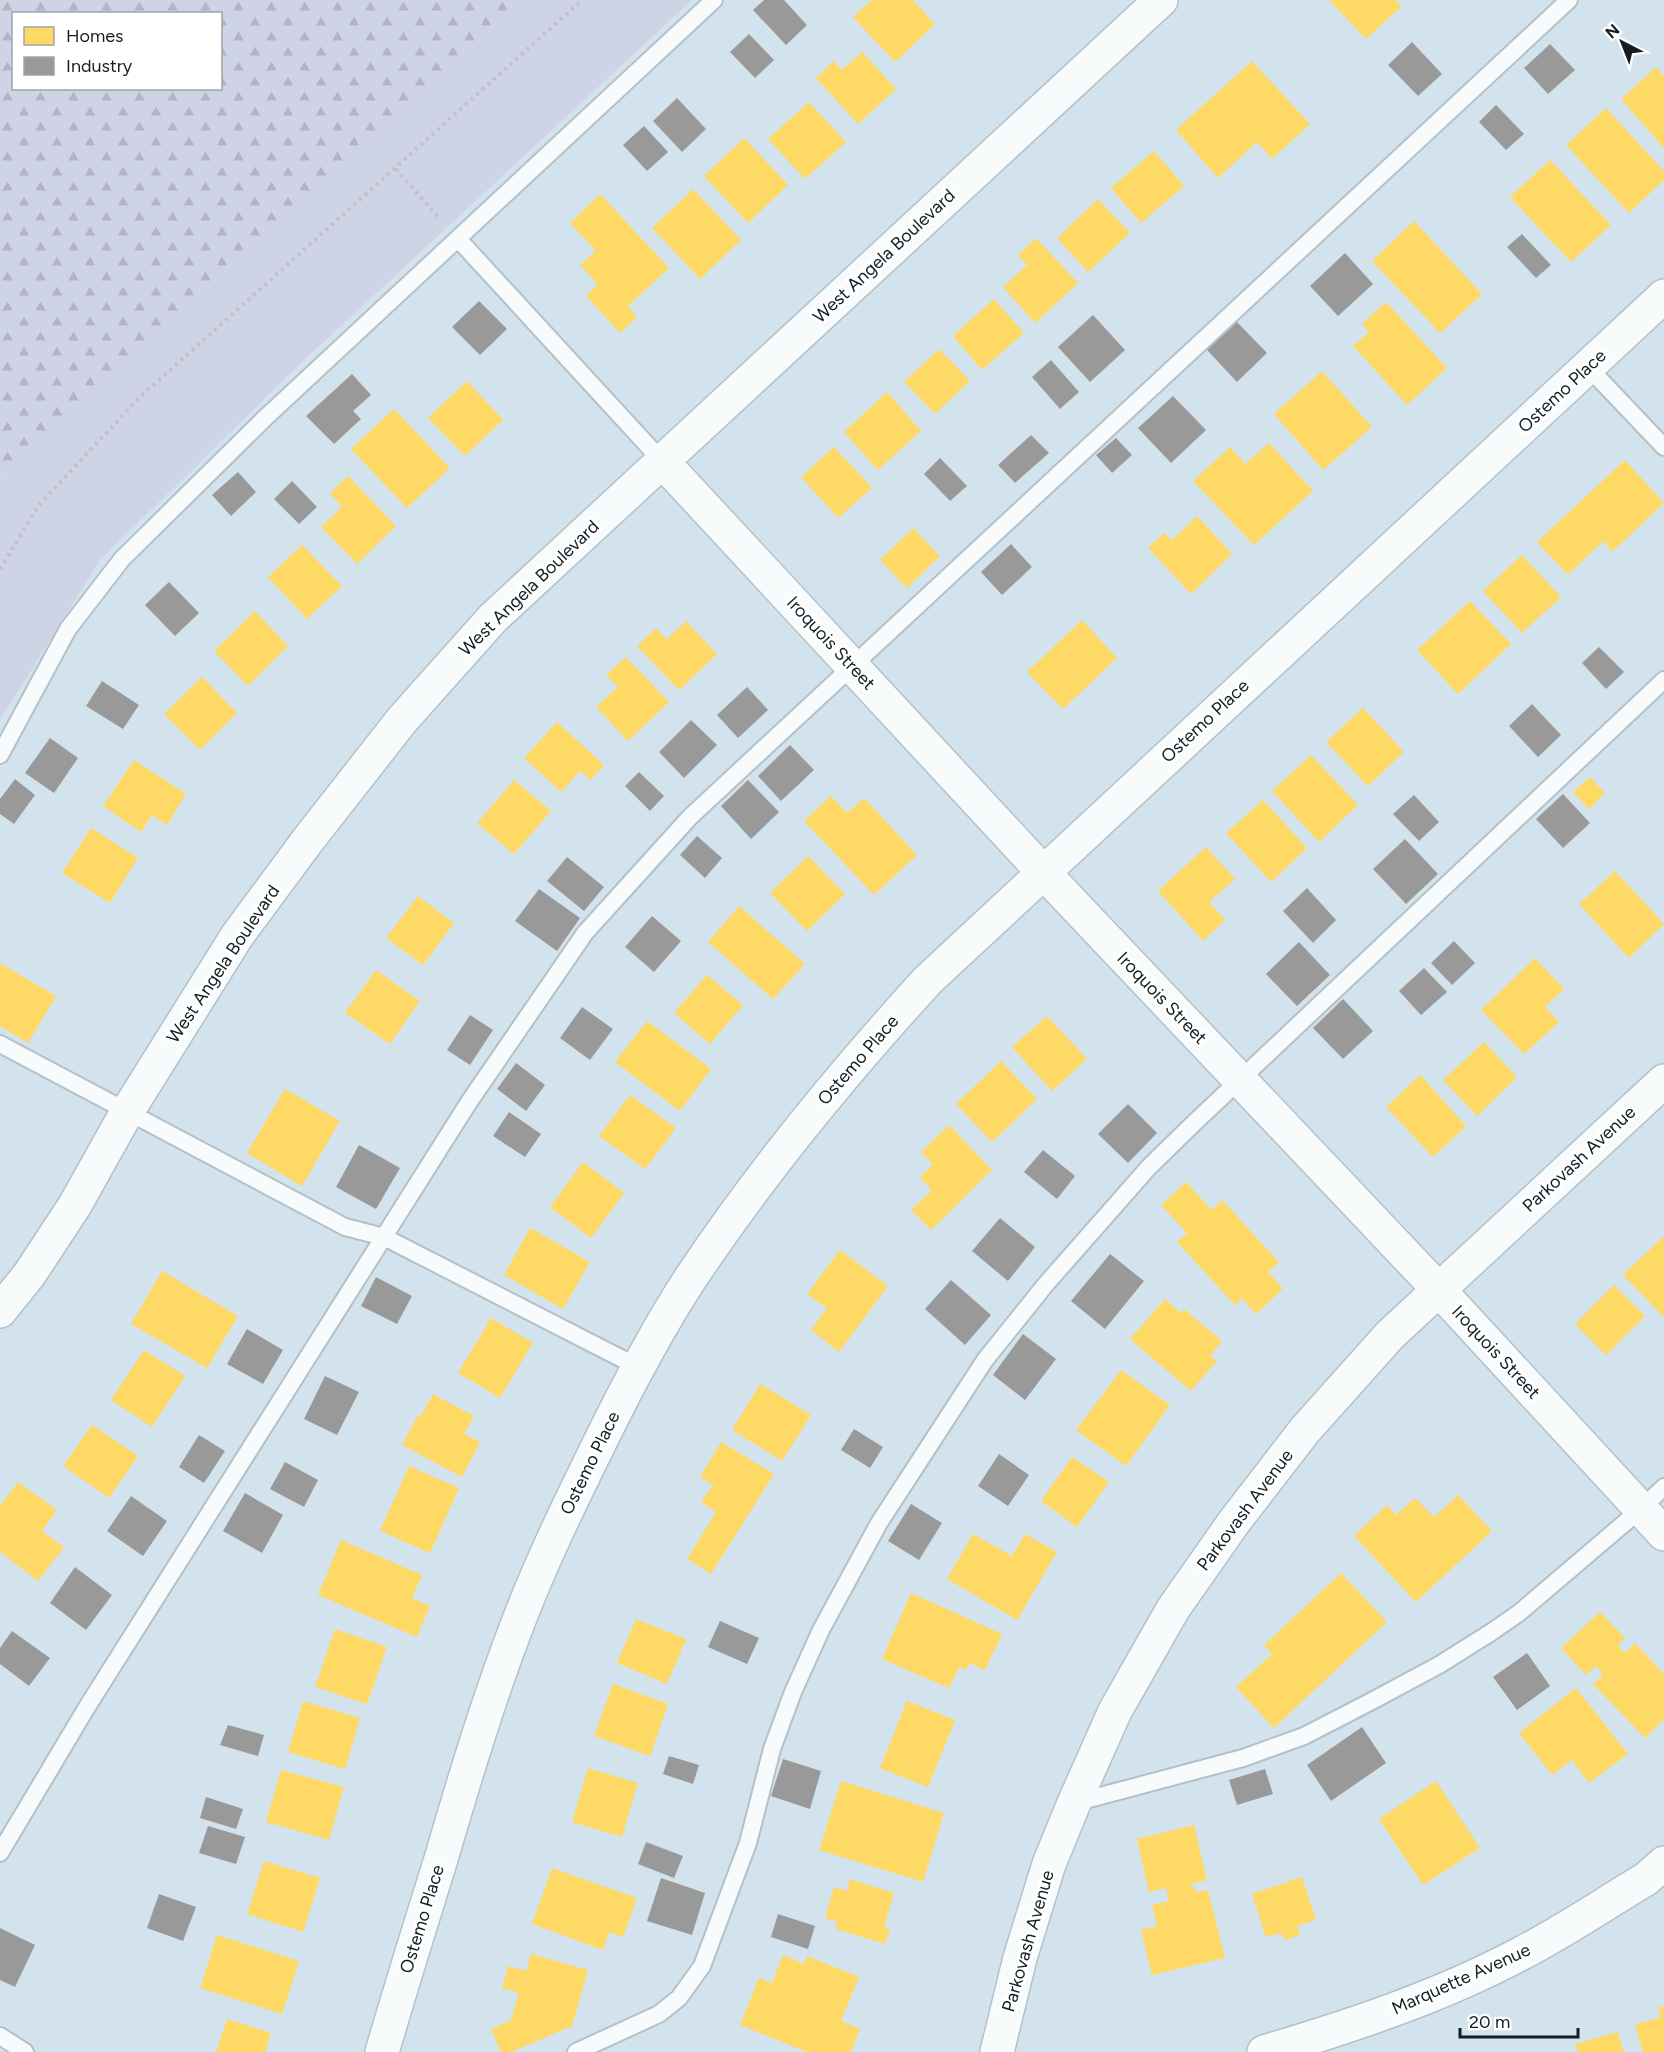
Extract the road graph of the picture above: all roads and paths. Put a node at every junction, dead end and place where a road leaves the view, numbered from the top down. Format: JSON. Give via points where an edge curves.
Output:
{"nodes":[{"id":1,"x":582,"y":0,"type":"edge"},
{"id":2,"x":714,"y":0,"type":"edge"},
{"id":3,"x":1161,"y":0,"type":"edge"},
{"id":4,"x":1569,"y":0,"type":"edge"},
{"id":5,"x":396,"y":169,"type":"junction"},
{"id":6,"x":459,"y":240,"type":"junction"},
{"id":7,"x":1664,"y":296,"type":"edge"},
{"id":8,"x":1588,"y":367,"type":"junction"},
{"id":9,"x":1664,"y":447,"type":"edge"},
{"id":10,"x":662,"y":461,"type":"junction"},
{"id":11,"x":0,"y":569,"type":"edge"},
{"id":12,"x":852,"y":666,"type":"junction"},
{"id":13,"x":1664,"y":680,"type":"edge"},
{"id":14,"x":0,"y":755,"type":"edge"},
{"id":15,"x":1043,"y":872,"type":"junction"},
{"id":16,"x":0,"y":1044,"type":"edge"},
{"id":17,"x":1240,"y":1080,"type":"junction"},
{"id":18,"x":1664,"y":1081,"type":"edge"},
{"id":19,"x":127,"y":1112,"type":"junction"},
{"id":20,"x":384,"y":1237,"type":"junction"},
{"id":21,"x":1439,"y":1290,"type":"junction"},
{"id":22,"x":0,"y":1311,"type":"edge"},
{"id":23,"x":638,"y":1367,"type":"junction"},
{"id":24,"x":1664,"y":1487,"type":"edge"},
{"id":25,"x":1641,"y":1509,"type":"junction"},
{"id":26,"x":1664,"y":1534,"type":"edge"},
{"id":27,"x":1074,"y":1803,"type":"junction"},
{"id":28,"x":0,"y":1853,"type":"edge"},
{"id":29,"x":1658,"y":1873,"type":"edge"},
{"id":30,"x":0,"y":2036,"type":"edge"},
{"id":31,"x":24,"y":2052,"type":"edge"},
{"id":32,"x":382,"y":2052,"type":"edge"},
{"id":33,"x":576,"y":2052,"type":"edge"},
{"id":34,"x":997,"y":2052,"type":"edge"},
{"id":35,"x":1264,"y":2052,"type":"edge"}],
"edges":[{"from":1,"to":5,"type":"path"},
{"from":2,"to":6,"type":"lane"},
{"from":3,"to":10,"type":"street","name":"West Angela Boulevard"},
{"from":4,"to":12,"type":"lane"},
{"from":5,"to":6,"type":"path"},
{"from":5,"to":11,"type":"path","via":[[139,398],[39,505]]},
{"from":6,"to":10,"type":"lane"},
{"from":6,"to":14,"type":"lane","via":[[265,418],[122,559],[68,629]]},
{"from":7,"to":8,"type":"street","name":"Ostemo Place"},
{"from":8,"to":9,"type":"lane"},
{"from":8,"to":15,"type":"street","name":"Ostemo Place"},
{"from":10,"to":12,"type":"street","name":"Iroquois Street"},
{"from":10,"to":19,"type":"street","name":"West Angela Boulevard","via":[[493,618],[402,720],[237,936]]},
{"from":12,"to":15,"type":"street","name":"Iroquois Street"},
{"from":12,"to":20,"type":"lane","via":[[690,817],[585,933],[469,1102]]},
{"from":13,"to":17,"type":"lane"},
{"from":15,"to":17,"type":"street","name":"Iroquois Street"},
{"from":15,"to":23,"type":"street","name":"Ostemo Place","via":[[928,980],[863,1051],[789,1142],[691,1277]]},
{"from":16,"to":19,"type":"lane"},
{"from":17,"to":21,"type":"street","name":"Iroquois Street"},
{"from":17,"to":33,"type":"lane","via":[[1149,1167],[1046,1284],[985,1360],[879,1523],[821,1630],[793,1692],[772,1749],[748,1843],[702,1966],[678,1998],[658,2014]]},
{"from":18,"to":21,"type":"street","name":"Parkovash Avenue"},
{"from":19,"to":20,"type":"lane","via":[[345,1227]]},
{"from":19,"to":22,"type":"street","name":"West Angela Boulevard","via":[[75,1204],[29,1275]]},
{"from":20,"to":23,"type":"lane"},
{"from":20,"to":28,"type":"lane","via":[[87,1707]]},
{"from":21,"to":25,"type":"street","name":"Iroquois Street"},
{"from":21,"to":27,"type":"street","name":"Parkovash Avenue","via":[[1390,1335],[1311,1423],[1234,1522],[1173,1609],[1115,1711]]},
{"from":23,"to":32,"type":"street","name":"Ostemo Place","via":[[563,1519],[520,1618],[458,1800]]},
{"from":24,"to":25,"type":"lane"},
{"from":25,"to":26,"type":"street","name":"Iroquois Street"},
{"from":25,"to":27,"type":"lane","via":[[1500,1627],[1370,1702],[1304,1736],[1243,1758]]},
{"from":27,"to":34,"type":"street","name":"Parkovash Avenue","via":[[1049,1864]]},
{"from":29,"to":35,"type":"street","name":"Marquette Avenue","via":[[1520,1954],[1418,2001]]},
{"from":30,"to":31,"type":"lane"}]}
